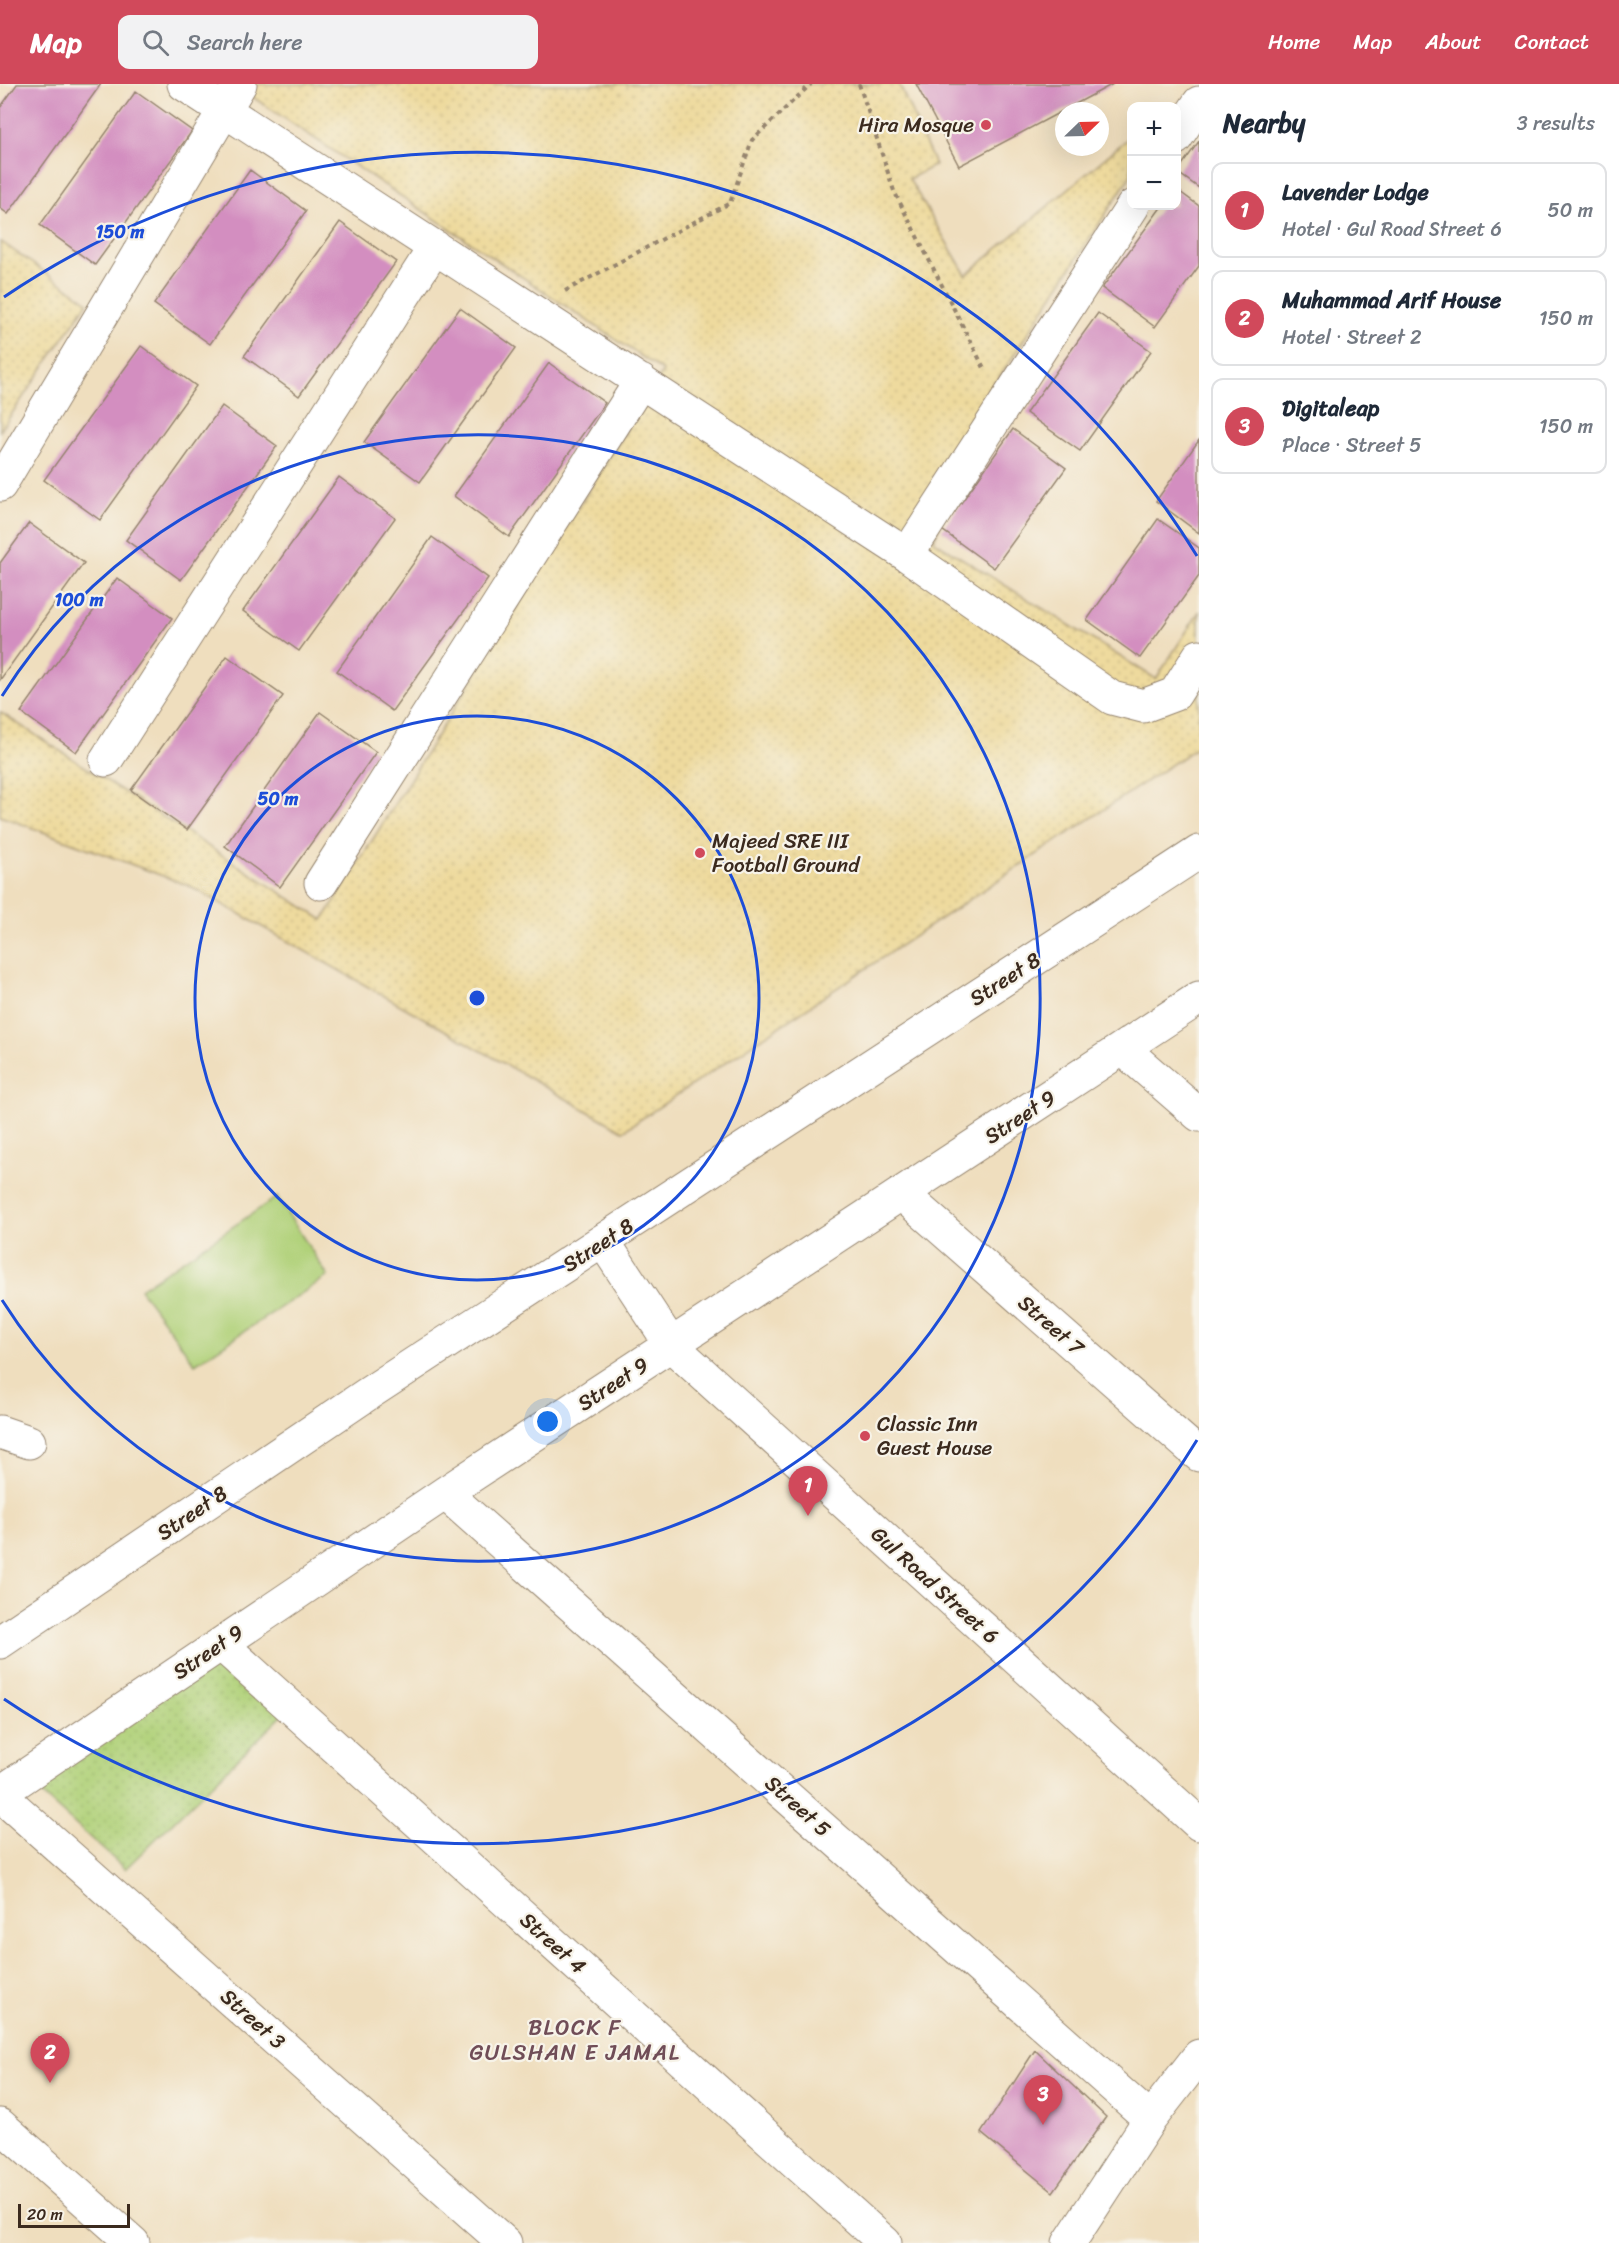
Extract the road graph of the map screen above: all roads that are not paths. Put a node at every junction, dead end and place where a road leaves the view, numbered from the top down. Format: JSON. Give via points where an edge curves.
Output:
{"nodes":[{"id":1,"x":184,"y":84,"type":"edge"},
{"id":2,"x":232,"y":97,"type":"edge"},
{"id":3,"x":1199,"y":103,"type":"edge"},
{"id":4,"x":1181,"y":130,"type":"edge"},
{"id":5,"x":1129,"y":210,"type":"edge"},
{"id":6,"x":435,"y":247,"type":"junction"},
{"id":7,"x":640,"y":381,"type":"junction"},
{"id":8,"x":0,"y":485,"type":"edge"},
{"id":9,"x":907,"y":555,"type":"junction"},
{"id":10,"x":1199,"y":656,"type":"edge"},
{"id":11,"x":106,"y":760,"type":"dead end"},
{"id":12,"x":1199,"y":852,"type":"edge"},
{"id":13,"x":321,"y":883,"type":"dead end"},
{"id":14,"x":1199,"y":998,"type":"edge"},
{"id":15,"x":1123,"y":1049,"type":"junction"},
{"id":16,"x":1199,"y":1115,"type":"edge"},
{"id":17,"x":902,"y":1194,"type":"junction"},
{"id":18,"x":603,"y":1241,"type":"junction"},
{"id":19,"x":672,"y":1346,"type":"junction"},
{"id":20,"x":1199,"y":1455,"type":"edge"},
{"id":21,"x":445,"y":1493,"type":"junction"},
{"id":22,"x":0,"y":1642,"type":"edge"},
{"id":23,"x":221,"y":1644,"type":"junction"},
{"id":24,"x":0,"y":1794,"type":"edge"},
{"id":25,"x":1199,"y":1824,"type":"edge"},
{"id":26,"x":1199,"y":2056,"type":"edge"},
{"id":27,"x":1150,"y":2119,"type":"junction"},
{"id":28,"x":0,"y":2125,"type":"edge"},
{"id":29,"x":133,"y":2243,"type":"edge"},
{"id":30,"x":505,"y":2243,"type":"edge"},
{"id":31,"x":885,"y":2243,"type":"edge"},
{"id":32,"x":1069,"y":2243,"type":"edge"}],
"edges":[{"from":1,"to":2,"type":"street"},
{"from":2,"to":6,"type":"street"},
{"from":2,"to":8,"type":"street"},
{"from":3,"to":4,"type":"street"},
{"from":5,"to":9,"type":"street"},
{"from":6,"to":7,"type":"street"},
{"from":6,"to":11,"type":"street"},
{"from":7,"to":9,"type":"street"},
{"from":7,"to":13,"type":"street"},
{"from":9,"to":10,"type":"street","via":[[1112,698],[1143,706],[1175,694]]},
{"from":12,"to":18,"type":"street","name":"Street 8"},
{"from":14,"to":15,"type":"street","name":"Street 9"},
{"from":15,"to":16,"type":"street"},
{"from":15,"to":17,"type":"street","name":"Street 9"},
{"from":17,"to":19,"type":"street","name":"Street 9"},
{"from":17,"to":20,"type":"street","name":"Street 7"},
{"from":18,"to":19,"type":"street","name":"Gul Road Street 6"},
{"from":18,"to":22,"type":"street","name":"Street 8","via":[[366,1395]]},
{"from":19,"to":21,"type":"street","name":"Street 9"},
{"from":19,"to":25,"type":"street","name":"Gul Road Street 6"},
{"from":21,"to":23,"type":"street","name":"Street 9"},
{"from":21,"to":27,"type":"street","name":"Street 5"},
{"from":23,"to":24,"type":"street","name":"Street 9"},
{"from":23,"to":31,"type":"street","name":"Street 4"},
{"from":24,"to":30,"type":"street","name":"Street 3"},
{"from":26,"to":27,"type":"street"},
{"from":27,"to":32,"type":"street"},
{"from":28,"to":29,"type":"street"}]}
